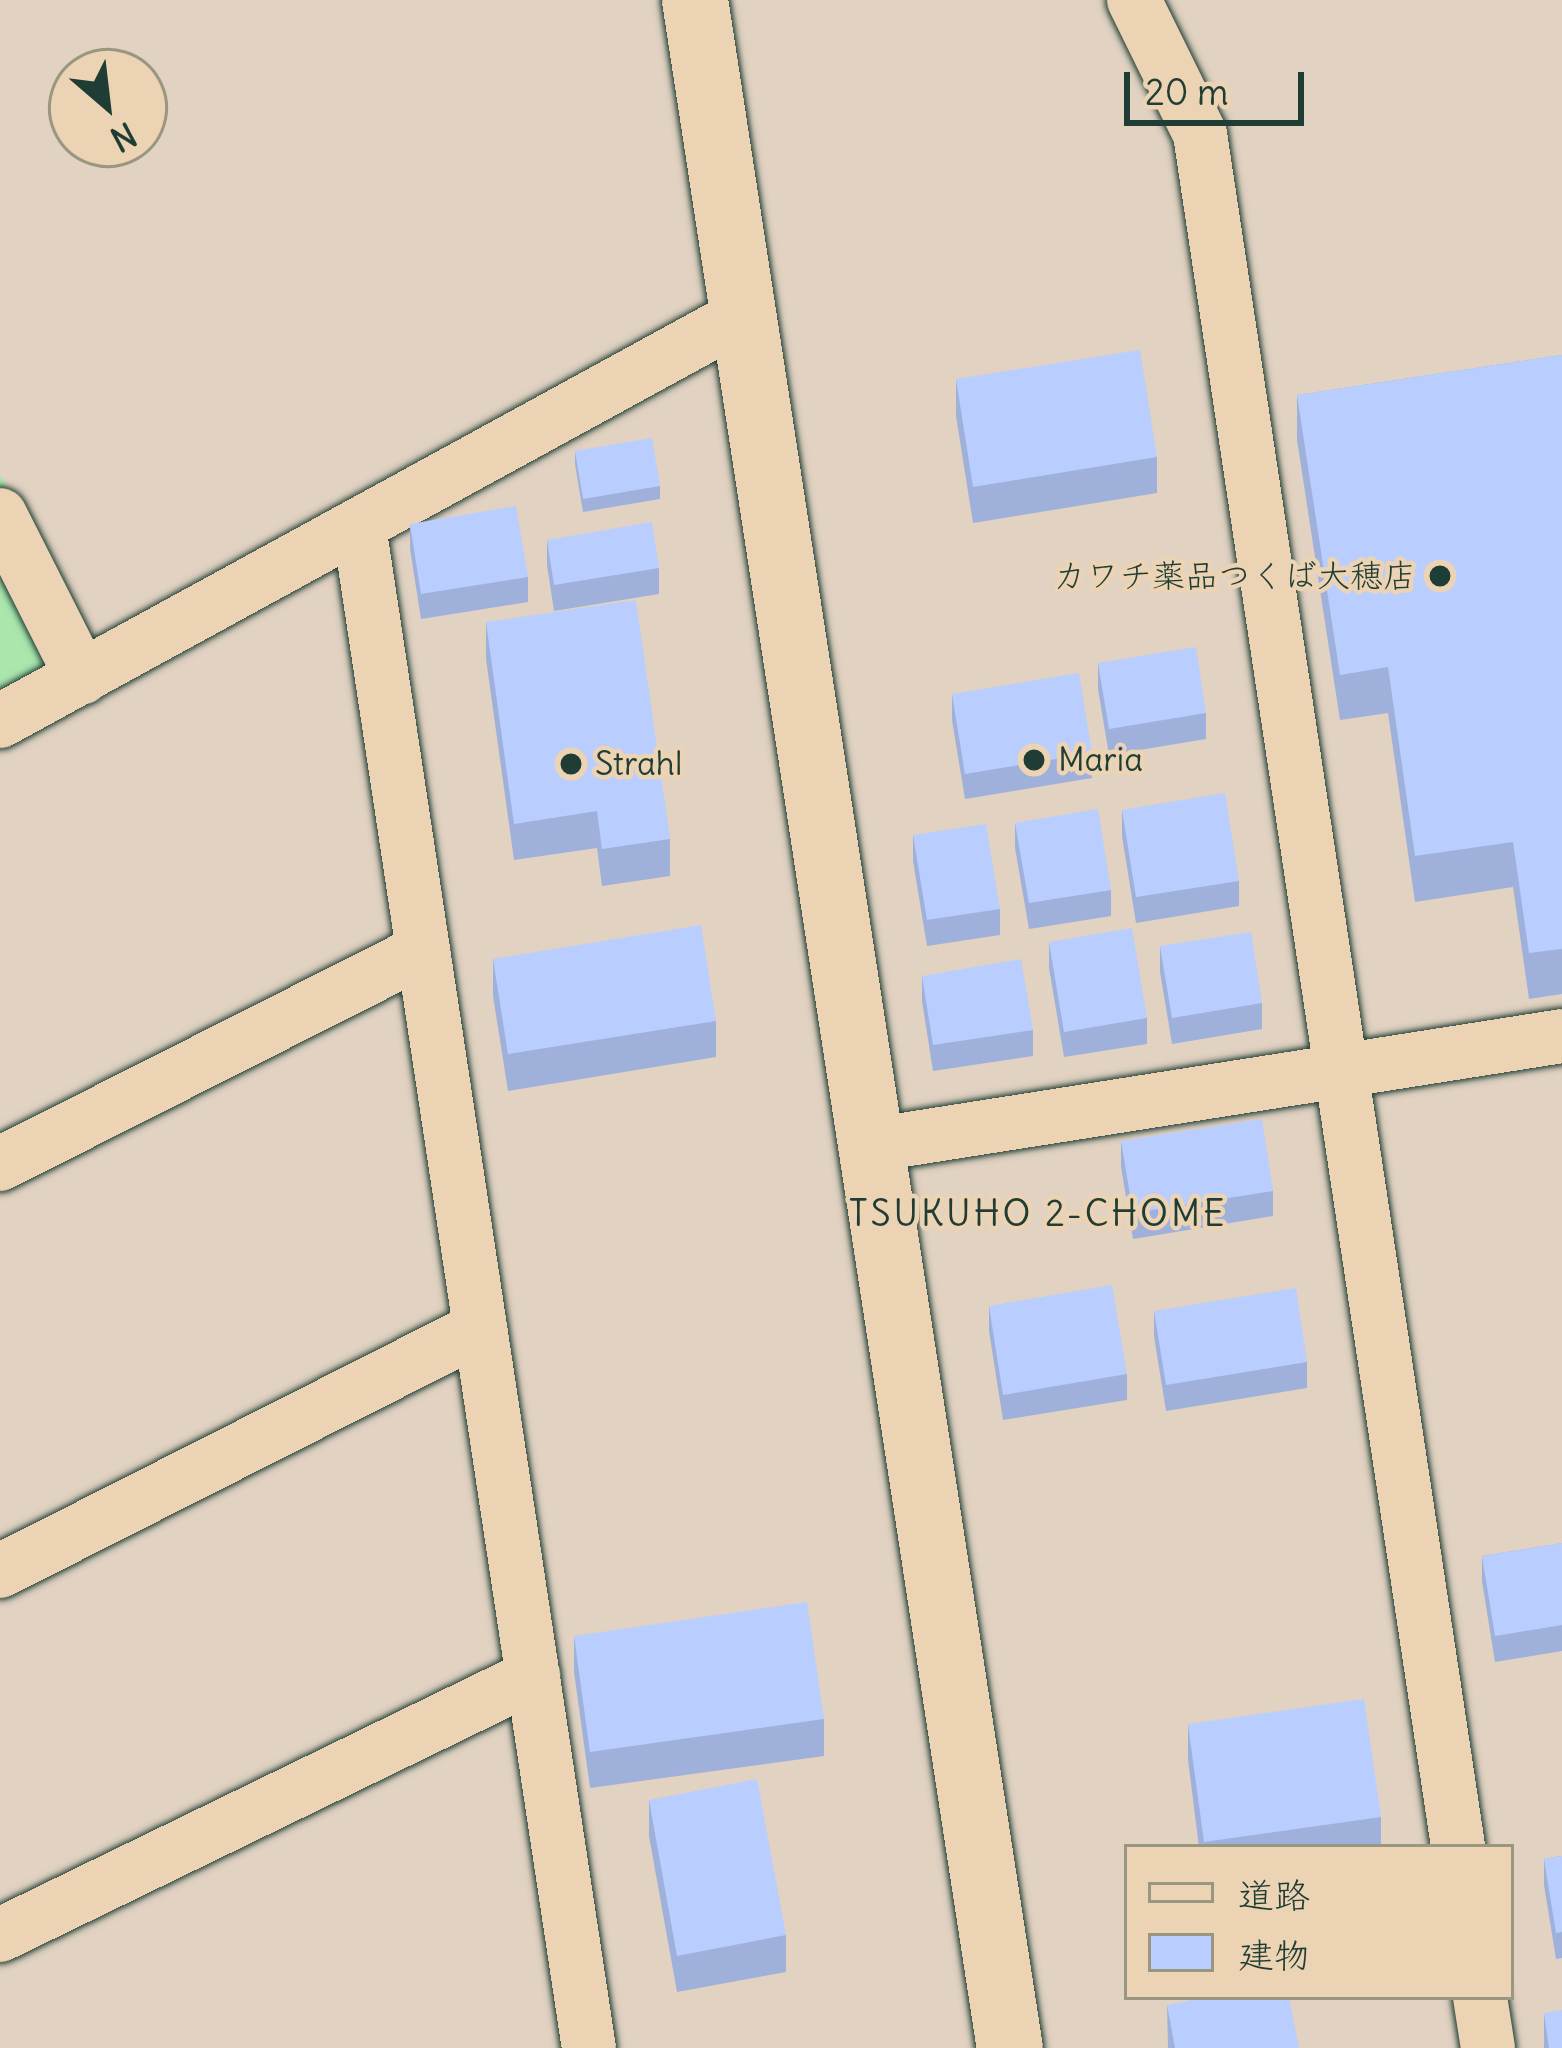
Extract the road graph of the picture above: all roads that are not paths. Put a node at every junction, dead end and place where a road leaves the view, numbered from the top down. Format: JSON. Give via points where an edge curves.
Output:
{"nodes":[{"id":1,"x":695,"y":0,"type":"edge"},
{"id":2,"x":1134,"y":0,"type":"edge"},
{"id":3,"x":741,"y":316,"type":"junction"},
{"id":4,"x":0,"y":515,"type":"edge"},
{"id":5,"x":358,"y":526,"type":"junction"},
{"id":6,"x":82,"y":677,"type":"junction"},
{"id":7,"x":0,"y":721,"type":"edge"},
{"id":8,"x":423,"y":950,"type":"junction"},
{"id":9,"x":1562,"y":1036,"type":"edge"},
{"id":10,"x":1342,"y":1071,"type":"junction"},
{"id":11,"x":872,"y":1145,"type":"junction"},
{"id":12,"x":0,"y":1164,"type":"edge"},
{"id":13,"x":480,"y":1328,"type":"junction"},
{"id":14,"x":0,"y":1571,"type":"edge"},
{"id":15,"x":533,"y":1676,"type":"junction"},
{"id":16,"x":1458,"y":1844,"type":"edge"},
{"id":17,"x":0,"y":1935,"type":"edge"},
{"id":18,"x":1480,"y":2000,"type":"edge"},
{"id":19,"x":579,"y":2044,"type":"edge"},
{"id":20,"x":1010,"y":2048,"type":"edge"},
{"id":21,"x":1488,"y":2048,"type":"edge"}],
"edges":[{"from":1,"to":3,"type":"street"},
{"from":2,"to":10,"type":"street","via":[[1200,134]]},
{"from":3,"to":5,"type":"street"},
{"from":3,"to":11,"type":"street"},
{"from":4,"to":6,"type":"street"},
{"from":5,"to":6,"type":"street"},
{"from":5,"to":8,"type":"street"},
{"from":6,"to":7,"type":"street"},
{"from":8,"to":12,"type":"street"},
{"from":8,"to":13,"type":"street"},
{"from":9,"to":10,"type":"street"},
{"from":10,"to":11,"type":"street"},
{"from":10,"to":16,"type":"street"},
{"from":11,"to":20,"type":"street"},
{"from":13,"to":14,"type":"street"},
{"from":13,"to":15,"type":"street"},
{"from":15,"to":17,"type":"street"},
{"from":15,"to":19,"type":"street"},
{"from":18,"to":21,"type":"street"}]}
